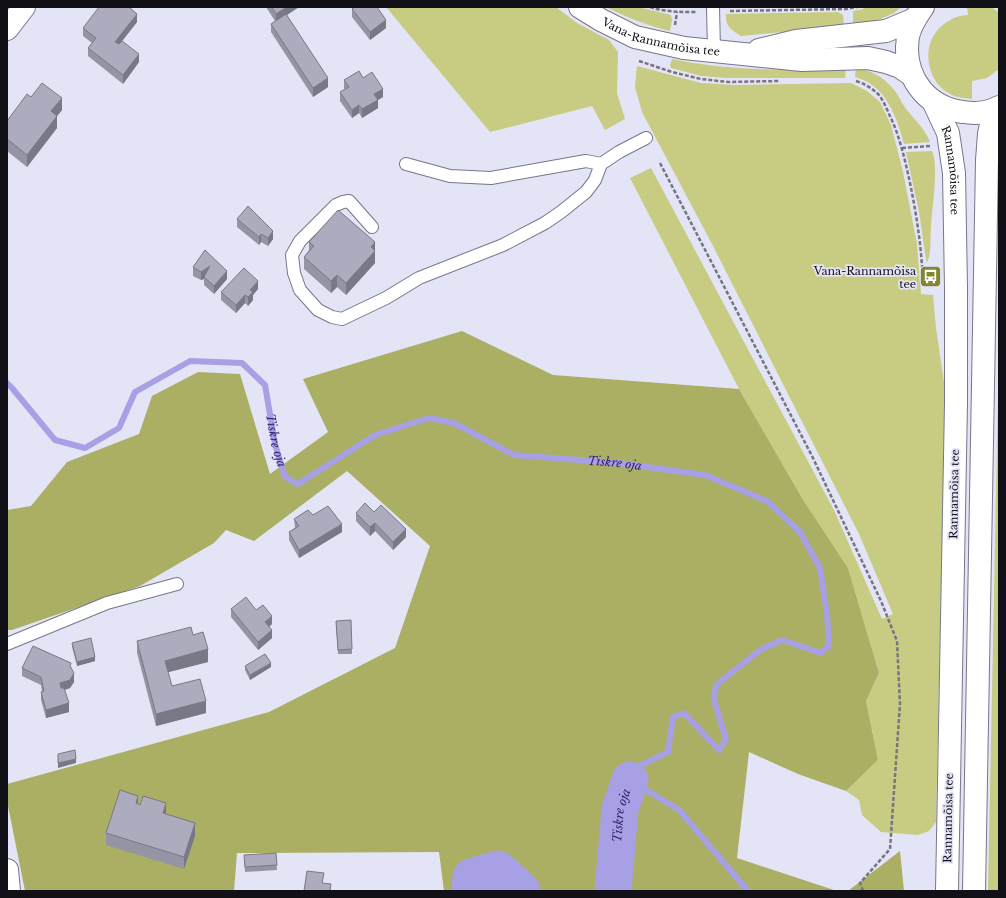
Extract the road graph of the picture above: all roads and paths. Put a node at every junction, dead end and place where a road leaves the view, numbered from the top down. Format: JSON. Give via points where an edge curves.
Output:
{"nodes":[{"id":1,"x":24,"y":7,"type":"edge"},
{"id":2,"x":580,"y":7,"type":"edge"},
{"id":3,"x":650,"y":7,"type":"edge"},
{"id":4,"x":857,"y":7,"type":"edge"},
{"id":5,"x":713,"y":9,"type":"edge"},
{"id":6,"x":919,"y":13,"type":"edge"},
{"id":7,"x":7,"y":29,"type":"edge"},
{"id":8,"x":714,"y":50,"type":"junction"},
{"id":9,"x":746,"y":53,"type":"junction"},
{"id":10,"x":636,"y":60,"type":"dead end"},
{"id":11,"x":912,"y":75,"type":"junction"},
{"id":12,"x":852,"y":79,"type":"dead end"},
{"id":13,"x":782,"y":81,"type":"dead end"},
{"id":14,"x":933,"y":102,"type":"junction"},
{"id":15,"x":996,"y":108,"type":"edge"},
{"id":16,"x":646,"y":138,"type":"dead end"},
{"id":17,"x":660,"y":163,"type":"dead end"},
{"id":18,"x":406,"y":164,"type":"dead end"},
{"id":19,"x":601,"y":164,"type":"junction"},
{"id":20,"x":372,"y":227,"type":"dead end"},
{"id":21,"x":931,"y":277,"type":"dead end"},
{"id":22,"x":177,"y":584,"type":"dead end"},
{"id":23,"x":7,"y":644,"type":"edge"},
{"id":24,"x":7,"y":870,"type":"edge"},
{"id":25,"x":10,"y":891,"type":"edge"},
{"id":26,"x":862,"y":891,"type":"edge"},
{"id":27,"x":947,"y":891,"type":"edge"},
{"id":28,"x":974,"y":891,"type":"edge"}],
"edges":[{"from":1,"to":7,"type":"street"},
{"from":2,"to":8,"type":"street","name":"Vana-Rannamõisa tee","via":[[635,37],[684,48]]},
{"from":3,"to":5,"type":"path","via":[[677,12]]},
{"from":4,"to":5,"type":"path"},
{"from":5,"to":8,"type":"lane"},
{"from":6,"to":9,"type":"street","name":"Vana-Rannamõisa tee","via":[[886,31],[796,41]]},
{"from":6,"to":11,"type":"street","via":[[908,37],[907,56]]},
{"from":8,"to":9,"type":"street","name":"Vana-Rannamõisa tee"},
{"from":9,"to":11,"type":"street","name":"Vana-Rannamõisa tee","via":[[802,60],[868,58],[900,67]]},
{"from":10,"to":13,"type":"path","via":[[700,79],[728,82]]},
{"from":11,"to":14,"type":"street"},
{"from":12,"to":21,"type":"path","via":[[863,83],[880,96],[894,122],[916,214],[922,266]]},
{"from":14,"to":15,"type":"street","via":[[952,111],[973,114]]},
{"from":14,"to":27,"type":"street","name":"Rannamõisa tee","via":[[948,133],[954,174],[956,418]]},
{"from":15,"to":28,"type":"street","via":[[989,134],[987,160]]},
{"from":16,"to":19,"type":"lane"},
{"from":17,"to":26,"type":"path","via":[[812,456],[881,601],[897,641],[900,704],[890,849],[860,883]]},
{"from":18,"to":19,"type":"lane","via":[[450,176],[491,178],[586,161]]},
{"from":19,"to":20,"type":"lane","via":[[595,180],[586,192],[545,223],[503,245],[419,278],[386,298],[342,318],[332,317],[318,310],[300,290],[294,273],[292,255],[300,241],[336,205],[343,202],[349,201]]},
{"from":22,"to":23,"type":"lane","via":[[107,603]]},
{"from":24,"to":25,"type":"street"}]}
